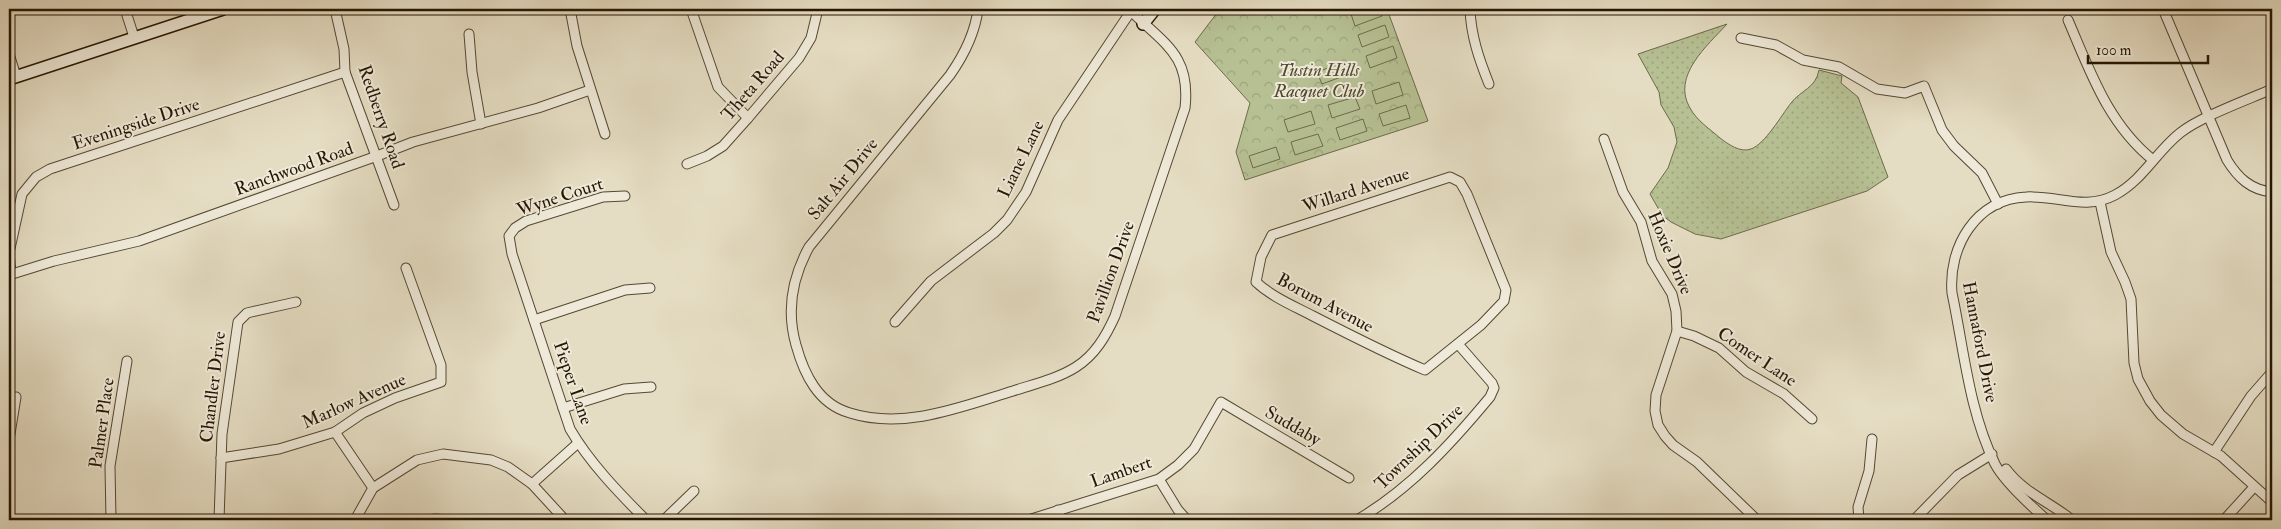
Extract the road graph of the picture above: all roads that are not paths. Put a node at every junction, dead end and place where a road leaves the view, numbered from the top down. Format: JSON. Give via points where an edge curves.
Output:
{"nodes":[{"id":1,"x":125,"y":9,"type":"edge"},
{"id":2,"x":223,"y":9,"type":"edge"},
{"id":3,"x":335,"y":9,"type":"edge"},
{"id":4,"x":570,"y":9,"type":"edge"},
{"id":5,"x":691,"y":9,"type":"edge"},
{"id":6,"x":818,"y":9,"type":"edge"},
{"id":7,"x":978,"y":9,"type":"edge"},
{"id":8,"x":1155,"y":9,"type":"edge"},
{"id":9,"x":1470,"y":9,"type":"edge"},
{"id":10,"x":2163,"y":9,"type":"edge"},
{"id":11,"x":1130,"y":10,"type":"edge"},
{"id":12,"x":2068,"y":20,"type":"dead end"},
{"id":13,"x":1144,"y":24,"type":"junction"},
{"id":14,"x":469,"y":34,"type":"dead end"},
{"id":15,"x":134,"y":37,"type":"junction"},
{"id":16,"x":1741,"y":38,"type":"dead end"},
{"id":17,"x":9,"y":54,"type":"edge"},
{"id":18,"x":345,"y":72,"type":"junction"},
{"id":19,"x":12,"y":77,"type":"edge"},
{"id":20,"x":1489,"y":84,"type":"dead end"},
{"id":21,"x":2272,"y":89,"type":"edge"},
{"id":22,"x":590,"y":90,"type":"junction"},
{"id":23,"x":2210,"y":117,"type":"junction"},
{"id":24,"x":748,"y":118,"type":"junction"},
{"id":25,"x":481,"y":124,"type":"junction"},
{"id":26,"x":605,"y":134,"type":"dead end"},
{"id":27,"x":1604,"y":139,"type":"dead end"},
{"id":28,"x":378,"y":156,"type":"junction"},
{"id":29,"x":2153,"y":160,"type":"junction"},
{"id":30,"x":687,"y":164,"type":"dead end"},
{"id":31,"x":2272,"y":192,"type":"edge"},
{"id":32,"x":625,"y":196,"type":"dead end"},
{"id":33,"x":2100,"y":202,"type":"junction"},
{"id":34,"x":1998,"y":204,"type":"junction"},
{"id":35,"x":394,"y":206,"type":"dead end"},
{"id":36,"x":1272,"y":235,"type":"joint"},
{"id":37,"x":509,"y":236,"type":"joint"},
{"id":38,"x":406,"y":268,"type":"dead end"},
{"id":39,"x":10,"y":274,"type":"edge"},
{"id":40,"x":650,"y":288,"type":"dead end"},
{"id":41,"x":296,"y":302,"type":"dead end"},
{"id":42,"x":534,"y":320,"type":"junction"},
{"id":43,"x":895,"y":322,"type":"dead end"},
{"id":44,"x":1677,"y":331,"type":"junction"},
{"id":45,"x":1458,"y":344,"type":"junction"},
{"id":46,"x":127,"y":361,"type":"dead end"},
{"id":47,"x":2272,"y":372,"type":"edge"},
{"id":48,"x":813,"y":386,"type":"joint"},
{"id":49,"x":651,"y":387,"type":"dead end"},
{"id":50,"x":16,"y":397,"type":"dead end"},
{"id":51,"x":1222,"y":402,"type":"joint"},
{"id":52,"x":563,"y":408,"type":"junction"},
{"id":53,"x":1812,"y":420,"type":"dead end"},
{"id":54,"x":335,"y":432,"type":"junction"},
{"id":55,"x":1872,"y":439,"type":"dead end"},
{"id":56,"x":9,"y":440,"type":"edge"},
{"id":57,"x":578,"y":443,"type":"junction"},
{"id":58,"x":2214,"y":452,"type":"junction"},
{"id":59,"x":1992,"y":454,"type":"junction"},
{"id":60,"x":221,"y":458,"type":"junction"},
{"id":61,"x":1348,"y":478,"type":"dead end"},
{"id":62,"x":1159,"y":479,"type":"junction"},
{"id":63,"x":532,"y":484,"type":"junction"},
{"id":64,"x":2254,"y":487,"type":"junction"},
{"id":65,"x":373,"y":488,"type":"junction"},
{"id":66,"x":694,"y":490,"type":"dead end"},
{"id":67,"x":2272,"y":502,"type":"edge"},
{"id":68,"x":1058,"y":510,"type":"junction"},
{"id":69,"x":111,"y":520,"type":"edge"},
{"id":70,"x":219,"y":520,"type":"edge"},
{"id":71,"x":355,"y":520,"type":"edge"},
{"id":72,"x":425,"y":520,"type":"edge"},
{"id":73,"x":447,"y":520,"type":"edge"},
{"id":74,"x":565,"y":520,"type":"edge"},
{"id":75,"x":646,"y":520,"type":"edge"},
{"id":76,"x":664,"y":520,"type":"edge"},
{"id":77,"x":1028,"y":520,"type":"edge"},
{"id":78,"x":1061,"y":520,"type":"edge"},
{"id":79,"x":1187,"y":520,"type":"edge"},
{"id":80,"x":1357,"y":520,"type":"edge"},
{"id":81,"x":1757,"y":520,"type":"edge"},
{"id":82,"x":1859,"y":520,"type":"edge"},
{"id":83,"x":1914,"y":520,"type":"edge"},
{"id":84,"x":2047,"y":520,"type":"edge"},
{"id":85,"x":2072,"y":520,"type":"edge"},
{"id":86,"x":2224,"y":520,"type":"edge"}],
"edges":[{"from":1,"to":15,"type":"street"},
{"from":2,"to":15,"type":"street"},
{"from":3,"to":18,"type":"street","name":"Redberry Road","via":[[344,49]]},
{"from":4,"to":22,"type":"street"},
{"from":5,"to":24,"type":"street","via":[[718,87]]},
{"from":6,"to":24,"type":"street","name":"Theta Road","via":[[811,38],[799,58]]},
{"from":7,"to":48,"type":"street","name":"Salt Air Drive","via":[[967,46],[950,75],[809,246],[802,259],[792,292],[792,329],[804,370]]},
{"from":8,"to":13,"type":"street"},
{"from":9,"to":20,"type":"street","via":[[1470,27]]},
{"from":10,"to":23,"type":"street"},
{"from":11,"to":13,"type":"street","name":"Pavillion Drive"},
{"from":11,"to":43,"type":"street","name":"Liane Lane","via":[[1058,120],[1030,185],[1012,213],[994,234],[931,282]]},
{"from":12,"to":29,"type":"street","via":[[2105,103],[2128,138]]},
{"from":13,"to":48,"type":"street","name":"Pavillion Drive","via":[[1178,56],[1186,84],[1185,108],[1114,316],[1096,349],[1077,366],[1055,377],[954,410],[925,416],[869,417],[849,413],[824,398]]},
{"from":14,"to":25,"type":"street"},
{"from":15,"to":19,"type":"street"},
{"from":16,"to":34,"type":"street","via":[[1776,45],[1803,60],[1839,67],[1877,89],[1905,93],[1924,86],[1942,130],[1982,173]]},
{"from":17,"to":19,"type":"street"},
{"from":18,"to":28,"type":"street","name":"Redberry Road"},
{"from":18,"to":39,"type":"street","name":"Eveningside Drive","via":[[50,169],[36,177],[22,194],[9,253]]},
{"from":21,"to":23,"type":"street","name":"Hannaford Drive"},
{"from":22,"to":25,"type":"street","name":"Ranchwood Road"},
{"from":22,"to":26,"type":"street"},
{"from":23,"to":29,"type":"street","name":"Hannaford Drive","via":[[2182,132]]},
{"from":23,"to":31,"type":"street","via":[[2236,175],[2258,189]]},
{"from":24,"to":30,"type":"street","name":"Theta Road","via":[[723,146]]},
{"from":25,"to":28,"type":"street","name":"Ranchwood Road","via":[[413,142]]},
{"from":27,"to":44,"type":"street","name":"Hoxie Drive","via":[[1623,192],[1640,222],[1652,261],[1672,294]]},
{"from":28,"to":35,"type":"street","name":"Redberry Road"},
{"from":28,"to":39,"type":"street","name":"Ranchwood Road","via":[[140,241]]},
{"from":29,"to":33,"type":"street","name":"Hannaford Drive","via":[[2127,188]]},
{"from":32,"to":37,"type":"street","name":"Wyne Court","via":[[603,197],[526,221]]},
{"from":33,"to":34,"type":"street","name":"Hannaford Drive","via":[[2074,203],[2024,197]]},
{"from":33,"to":58,"type":"street","via":[[2110,252],[2131,299],[2134,363],[2138,379],[2161,416],[2183,434]]},
{"from":34,"to":59,"type":"street","name":"Hannaford Drive","via":[[1973,223],[1961,240],[1953,261],[1951,280],[1975,409]]},
{"from":36,"to":45,"type":"street","name":"Borum Avenue","via":[[1261,257],[1256,282],[1266,291],[1367,344],[1425,370]]},
{"from":36,"to":45,"type":"street","name":"Willard Avenue","via":[[1450,177],[1460,182],[1506,290],[1504,301]]},
{"from":37,"to":42,"type":"street","name":"Pieper Lane"},
{"from":38,"to":54,"type":"street","name":"Marlow Avenue","via":[[441,365],[441,382],[363,413]]},
{"from":40,"to":42,"type":"street","via":[[625,290]]},
{"from":41,"to":60,"type":"street","name":"Chandler Drive","via":[[247,313],[238,322]]},
{"from":42,"to":52,"type":"street","name":"Pieper Lane"},
{"from":44,"to":53,"type":"street","name":"Comer Lane","via":[[1719,348],[1746,372],[1784,394]]},
{"from":44,"to":81,"type":"street","name":"Hoxie Drive","via":[[1656,395],[1658,425],[1673,445],[1697,462]]},
{"from":45,"to":80,"type":"street","name":"Township Drive","via":[[1494,388],[1485,404],[1425,469],[1390,499]]},
{"from":46,"to":69,"type":"street","name":"Palmer Place","via":[[110,466]]},
{"from":47,"to":58,"type":"street","via":[[2251,396]]},
{"from":49,"to":52,"type":"street","via":[[624,389]]},
{"from":50,"to":56,"type":"street"},
{"from":51,"to":61,"type":"street","name":"Suddaby"},
{"from":51,"to":62,"type":"street","name":"Lambert","via":[[1194,450]]},
{"from":52,"to":57,"type":"street","name":"Pieper Lane"},
{"from":54,"to":60,"type":"street","name":"Marlow Avenue","via":[[280,450]]},
{"from":54,"to":65,"type":"street"},
{"from":55,"to":82,"type":"street","via":[[1869,471],[1858,507]]},
{"from":57,"to":63,"type":"street"},
{"from":57,"to":75,"type":"street","name":"Pieper Lane"},
{"from":58,"to":64,"type":"street"},
{"from":59,"to":83,"type":"street","via":[[1958,475]]},
{"from":59,"to":84,"type":"street","via":[[1995,464],[2010,484]]},
{"from":59,"to":85,"type":"street","via":[[2036,498]]},
{"from":60,"to":70,"type":"street","name":"Chandler Drive"},
{"from":62,"to":68,"type":"street","name":"Lambert"},
{"from":62,"to":79,"type":"street"},
{"from":63,"to":65,"type":"street","via":[[508,467],[491,460],[444,454],[417,460]]},
{"from":63,"to":74,"type":"street"},
{"from":64,"to":67,"type":"street"},
{"from":64,"to":86,"type":"street"},
{"from":65,"to":71,"type":"street"},
{"from":66,"to":76,"type":"street"},
{"from":68,"to":77,"type":"street","name":"Lambert"},
{"from":68,"to":78,"type":"street"},
{"from":72,"to":73,"type":"street"}]}
